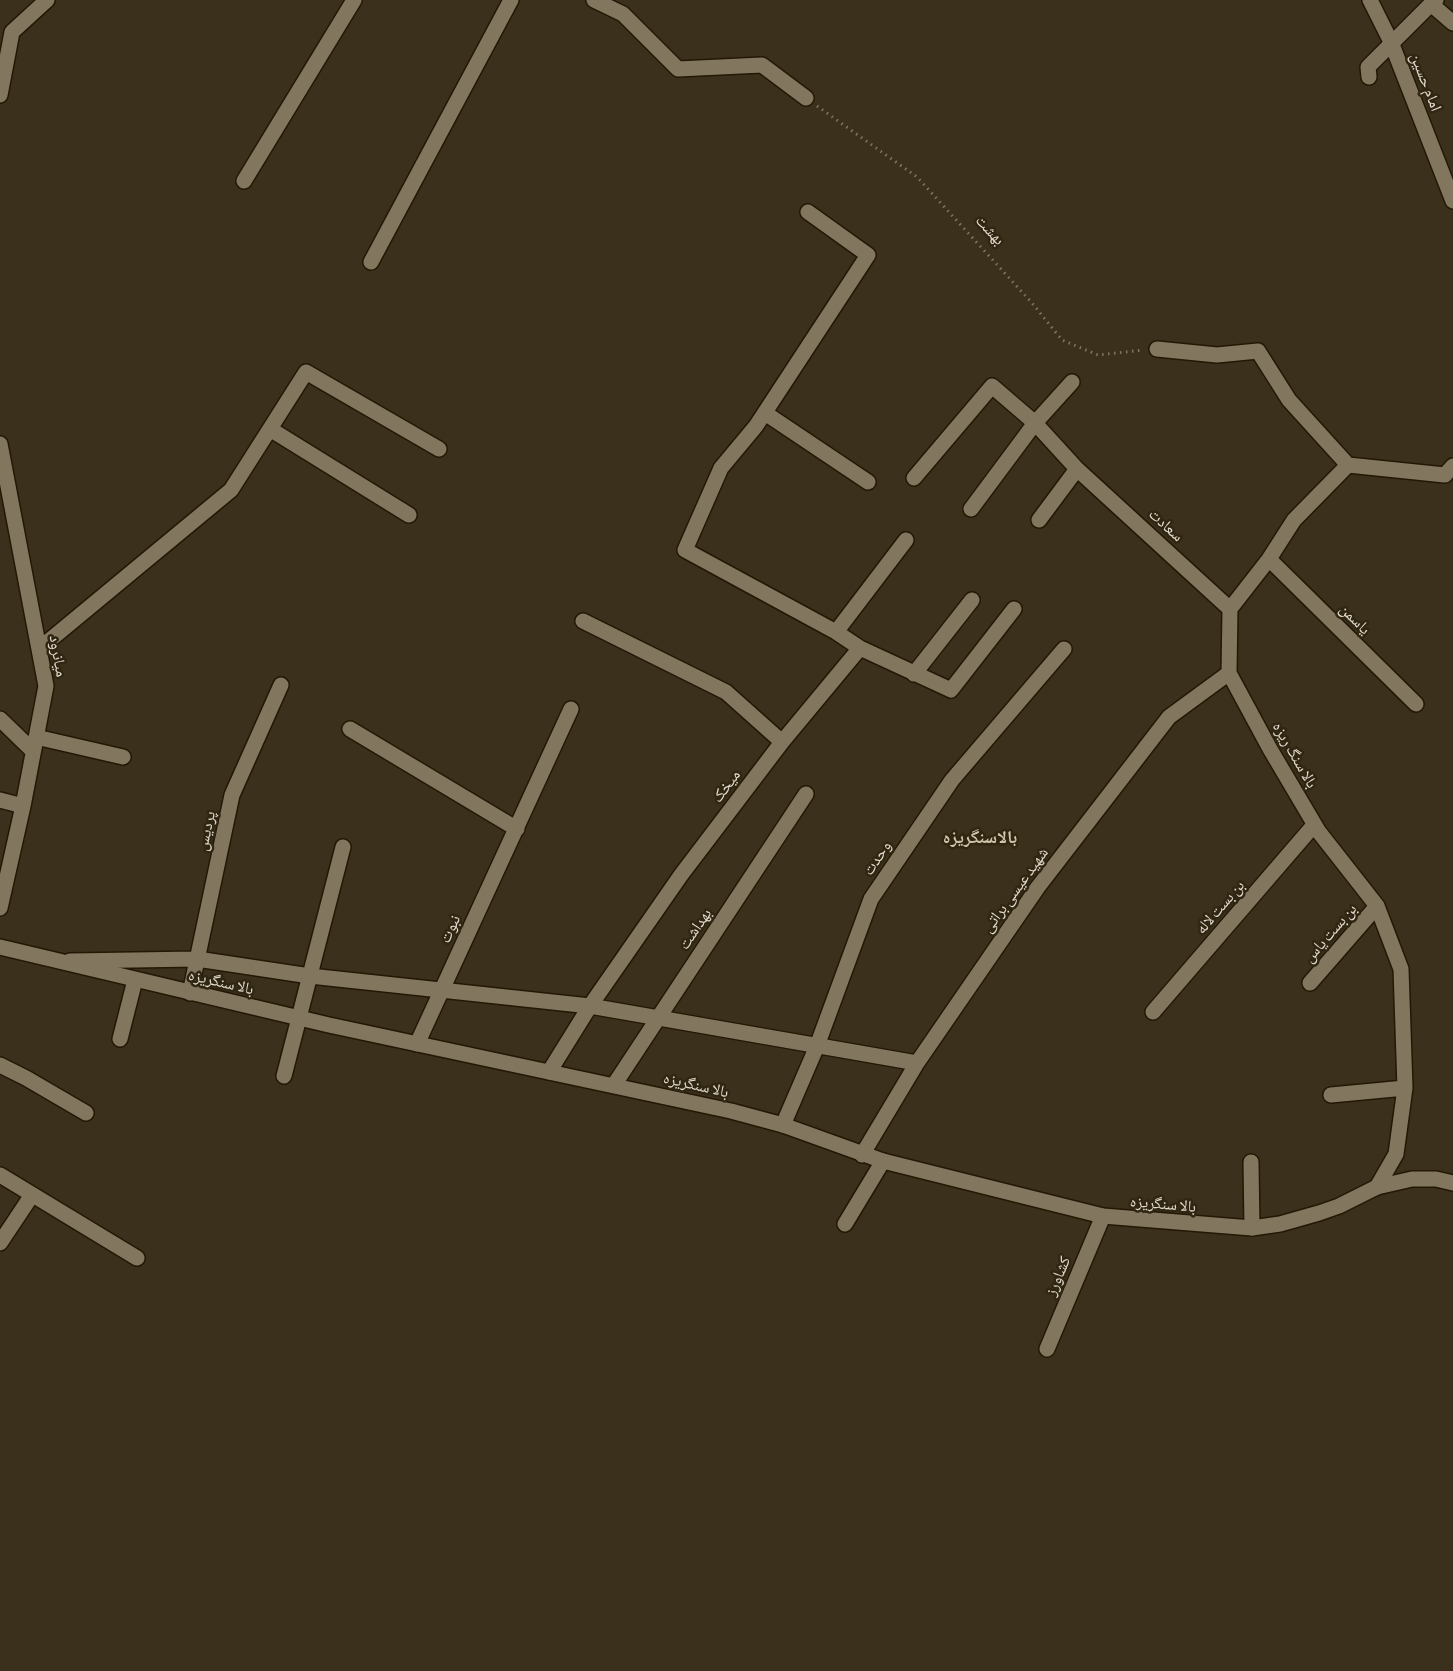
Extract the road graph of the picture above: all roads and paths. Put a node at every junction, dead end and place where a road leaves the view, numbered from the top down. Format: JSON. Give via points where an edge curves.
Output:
{"nodes":[{"id":1,"x":47,"y":0,"type":"edge"},
{"id":2,"x":354,"y":0,"type":"edge"},
{"id":3,"x":512,"y":0,"type":"edge"},
{"id":4,"x":594,"y":0,"type":"edge"},
{"id":5,"x":1370,"y":0,"type":"edge"},
{"id":6,"x":1434,"y":2,"type":"edge"},
{"id":7,"x":1453,"y":23,"type":"edge"},
{"id":8,"x":1391,"y":42,"type":"junction"},
{"id":9,"x":1369,"y":77,"type":"dead end"},
{"id":10,"x":0,"y":95,"type":"edge"},
{"id":11,"x":806,"y":98,"type":"joint"},
{"id":12,"x":244,"y":181,"type":"dead end"},
{"id":13,"x":1453,"y":201,"type":"edge"},
{"id":14,"x":808,"y":212,"type":"dead end"},
{"id":15,"x":371,"y":262,"type":"dead end"},
{"id":16,"x":1157,"y":349,"type":"joint"},
{"id":17,"x":1072,"y":382,"type":"dead end"},
{"id":18,"x":765,"y":413,"type":"junction"},
{"id":19,"x":1035,"y":423,"type":"junction"},
{"id":20,"x":270,"y":429,"type":"junction"},
{"id":21,"x":0,"y":444,"type":"edge"},
{"id":22,"x":439,"y":449,"type":"dead end"},
{"id":23,"x":1348,"y":465,"type":"junction"},
{"id":24,"x":1453,"y":466,"type":"edge"},
{"id":25,"x":1077,"y":469,"type":"junction"},
{"id":26,"x":914,"y":478,"type":"dead end"},
{"id":27,"x":868,"y":482,"type":"dead end"},
{"id":28,"x":6,"y":506,"type":"edge"},
{"id":29,"x":971,"y":509,"type":"dead end"},
{"id":30,"x":409,"y":515,"type":"dead end"},
{"id":31,"x":1039,"y":520,"type":"dead end"},
{"id":32,"x":906,"y":540,"type":"dead end"},
{"id":33,"x":1269,"y":559,"type":"junction"},
{"id":34,"x":972,"y":600,"type":"dead end"},
{"id":35,"x":1014,"y":609,"type":"dead end"},
{"id":36,"x":1230,"y":609,"type":"junction"},
{"id":37,"x":583,"y":621,"type":"dead end"},
{"id":38,"x":836,"y":632,"type":"junction"},
{"id":39,"x":860,"y":648,"type":"junction"},
{"id":40,"x":1064,"y":648,"type":"dead end"},
{"id":41,"x":39,"y":649,"type":"junction"},
{"id":42,"x":1229,"y":673,"type":"junction"},
{"id":43,"x":914,"y":674,"type":"junction"},
{"id":44,"x":282,"y":685,"type":"dead end"},
{"id":45,"x":1416,"y":704,"type":"dead end"},
{"id":46,"x":571,"y":709,"type":"dead end"},
{"id":47,"x":0,"y":719,"type":"edge"},
{"id":48,"x":350,"y":729,"type":"dead end"},
{"id":49,"x":782,"y":742,"type":"junction"},
{"id":50,"x":35,"y":744,"type":"junction"},
{"id":51,"x":123,"y":757,"type":"dead end"},
{"id":52,"x":806,"y":794,"type":"dead end"},
{"id":53,"x":0,"y":800,"type":"edge"},
{"id":54,"x":23,"y":806,"type":"junction"},
{"id":55,"x":1314,"y":825,"type":"junction"},
{"id":56,"x":517,"y":829,"type":"junction"},
{"id":57,"x":343,"y":847,"type":"dead end"},
{"id":58,"x":1377,"y":906,"type":"junction"},
{"id":59,"x":0,"y":908,"type":"edge"},
{"id":60,"x":0,"y":947,"type":"edge"},
{"id":61,"x":197,"y":958,"type":"junction"},
{"id":62,"x":63,"y":962,"type":"junction"},
{"id":63,"x":310,"y":976,"type":"junction"},
{"id":64,"x":135,"y":980,"type":"junction"},
{"id":65,"x":1310,"y":983,"type":"dead end"},
{"id":66,"x":441,"y":991,"type":"junction"},
{"id":67,"x":190,"y":993,"type":"junction"},
{"id":68,"x":590,"y":1006,"type":"junction"},
{"id":69,"x":1153,"y":1012,"type":"dead end"},
{"id":70,"x":299,"y":1018,"type":"junction"},
{"id":71,"x":658,"y":1018,"type":"junction"},
{"id":72,"x":120,"y":1039,"type":"dead end"},
{"id":73,"x":417,"y":1044,"type":"junction"},
{"id":74,"x":817,"y":1046,"type":"junction"},
{"id":75,"x":917,"y":1064,"type":"junction"},
{"id":76,"x":0,"y":1065,"type":"edge"},
{"id":77,"x":549,"y":1072,"type":"junction"},
{"id":78,"x":285,"y":1076,"type":"dead end"},
{"id":79,"x":614,"y":1085,"type":"junction"},
{"id":80,"x":1405,"y":1088,"type":"junction"},
{"id":81,"x":1331,"y":1095,"type":"dead end"},
{"id":82,"x":86,"y":1113,"type":"dead end"},
{"id":83,"x":783,"y":1125,"type":"junction"},
{"id":84,"x":862,"y":1155,"type":"junction"},
{"id":85,"x":883,"y":1161,"type":"junction"},
{"id":86,"x":1251,"y":1162,"type":"dead end"},
{"id":87,"x":0,"y":1175,"type":"edge"},
{"id":88,"x":1453,"y":1183,"type":"edge"},
{"id":89,"x":1377,"y":1187,"type":"junction"},
{"id":90,"x":32,"y":1195,"type":"junction"},
{"id":91,"x":1103,"y":1216,"type":"junction"},
{"id":92,"x":845,"y":1224,"type":"dead end"},
{"id":93,"x":1252,"y":1228,"type":"junction"},
{"id":94,"x":0,"y":1243,"type":"edge"},
{"id":95,"x":137,"y":1258,"type":"dead end"},
{"id":96,"x":1047,"y":1349,"type":"dead end"}],
"edges":[{"from":1,"to":10,"type":"street","via":[[12,32]]},
{"from":2,"to":12,"type":"street"},
{"from":3,"to":15,"type":"street"},
{"from":4,"to":11,"type":"street","via":[[623,14],[678,69],[762,64]]},
{"from":5,"to":8,"type":"street","name":"امام حسین"},
{"from":6,"to":7,"type":"street"},
{"from":6,"to":8,"type":"street"},
{"from":8,"to":9,"type":"street","via":[[1367,68]]},
{"from":8,"to":13,"type":"street","name":"امام حسین"},
{"from":11,"to":16,"type":"path","name":"بهشت","via":[[917,177],[1062,340],[1098,355]]},
{"from":14,"to":18,"type":"street","via":[[868,255]]},
{"from":16,"to":23,"type":"street","via":[[1217,355],[1258,351],[1289,400]]},
{"from":17,"to":19,"type":"street"},
{"from":18,"to":27,"type":"street"},
{"from":18,"to":38,"type":"street","via":[[721,468],[685,550]]},
{"from":19,"to":25,"type":"street","name":"سعادت"},
{"from":19,"to":26,"type":"street","name":"سعادت","via":[[992,386]]},
{"from":19,"to":29,"type":"street"},
{"from":20,"to":22,"type":"street","via":[[306,372]]},
{"from":20,"to":30,"type":"street"},
{"from":20,"to":41,"type":"street","via":[[231,490]]},
{"from":21,"to":28,"type":"street","name":"میانرود"},
{"from":23,"to":24,"type":"street","via":[[1445,475]]},
{"from":23,"to":33,"type":"street","via":[[1294,519]]},
{"from":25,"to":31,"type":"street"},
{"from":25,"to":36,"type":"street","name":"سعادت"},
{"from":28,"to":41,"type":"street","name":"میانرود"},
{"from":32,"to":38,"type":"street"},
{"from":33,"to":36,"type":"street"},
{"from":33,"to":45,"type":"street","name":"یاسمن"},
{"from":34,"to":43,"type":"street"},
{"from":35,"to":43,"type":"street","via":[[951,690]]},
{"from":36,"to":42,"type":"street","name":"بالا سنگ ریزه"},
{"from":37,"to":49,"type":"street","via":[[726,692]]},
{"from":38,"to":39,"type":"street"},
{"from":39,"to":43,"type":"street"},
{"from":39,"to":49,"type":"street","name":"میخک"},
{"from":40,"to":74,"type":"street","name":"وحدت","via":[[952,780],[871,899]]},
{"from":41,"to":50,"type":"street","name":"میانرود","via":[[46,686]]},
{"from":42,"to":55,"type":"street","name":"بالا سنگ ریزه"},
{"from":42,"to":75,"type":"street","name":"شهید عیسی براتی","via":[[1169,717],[1038,887]]},
{"from":44,"to":61,"type":"street","name":"پردیس","via":[[232,795]]},
{"from":46,"to":56,"type":"street","name":"نبوت"},
{"from":47,"to":50,"type":"street"},
{"from":48,"to":56,"type":"street"},
{"from":49,"to":68,"type":"street","name":"میخک","via":[[681,875]]},
{"from":50,"to":51,"type":"street"},
{"from":50,"to":54,"type":"street","name":"میانرود"},
{"from":52,"to":71,"type":"street","name":"بهداشت"},
{"from":53,"to":54,"type":"street"},
{"from":54,"to":59,"type":"street","name":"میانرود"},
{"from":55,"to":58,"type":"street","name":"بالا سنگ ریزه"},
{"from":55,"to":69,"type":"street","name":"بن بست لاله"},
{"from":56,"to":66,"type":"street","name":"نبوت"},
{"from":57,"to":63,"type":"street"},
{"from":58,"to":65,"type":"street","name":"بن بست یاس"},
{"from":58,"to":80,"type":"street","name":"بالا سنگ ریزه","via":[[1401,969]]},
{"from":60,"to":62,"type":"street","name":"بالا سنگریزه"},
{"from":61,"to":62,"type":"street"},
{"from":61,"to":63,"type":"street"},
{"from":61,"to":67,"type":"street","name":"پردیس"},
{"from":62,"to":64,"type":"street","name":"بالا سنگریزه"},
{"from":63,"to":66,"type":"street"},
{"from":63,"to":70,"type":"street"},
{"from":64,"to":67,"type":"street","name":"بالا سنگریزه"},
{"from":64,"to":72,"type":"street"},
{"from":66,"to":68,"type":"street"},
{"from":66,"to":73,"type":"street","name":"نبوت"},
{"from":67,"to":70,"type":"street","name":"بالا سنگریزه"},
{"from":68,"to":71,"type":"street"},
{"from":68,"to":77,"type":"street","name":"میخک"},
{"from":70,"to":73,"type":"street","name":"بالا سنگریزه"},
{"from":70,"to":78,"type":"street"},
{"from":71,"to":74,"type":"street"},
{"from":71,"to":79,"type":"street","name":"بهداشت"},
{"from":73,"to":77,"type":"street","name":"بالا سنگریزه"},
{"from":74,"to":75,"type":"street"},
{"from":74,"to":83,"type":"street","name":"وحدت"},
{"from":75,"to":84,"type":"street","name":"شهید عیسی براتی"},
{"from":76,"to":82,"type":"street"},
{"from":77,"to":79,"type":"street","name":"بالا سنگریزه"},
{"from":79,"to":83,"type":"street","name":"بالا سنگریزه"},
{"from":80,"to":81,"type":"street"},
{"from":80,"to":89,"type":"street","name":"بالا سنگ ریزه","via":[[1395,1154]]},
{"from":83,"to":84,"type":"street","name":"بالا سنگریزه"},
{"from":84,"to":85,"type":"street","name":"بالا سنگریزه"},
{"from":85,"to":91,"type":"street","name":"بالا سنگریزه"},
{"from":85,"to":92,"type":"street"},
{"from":86,"to":93,"type":"street"},
{"from":87,"to":90,"type":"street"},
{"from":88,"to":89,"type":"street","name":"بالا سنگریزه","via":[[1412,1179]]},
{"from":89,"to":93,"type":"street","name":"بالا سنگریزه","via":[[1319,1213]]},
{"from":90,"to":94,"type":"street"},
{"from":90,"to":95,"type":"street"},
{"from":91,"to":93,"type":"street","name":"بالا سنگریزه"},
{"from":91,"to":96,"type":"street","name":"کشاورز"}]}
